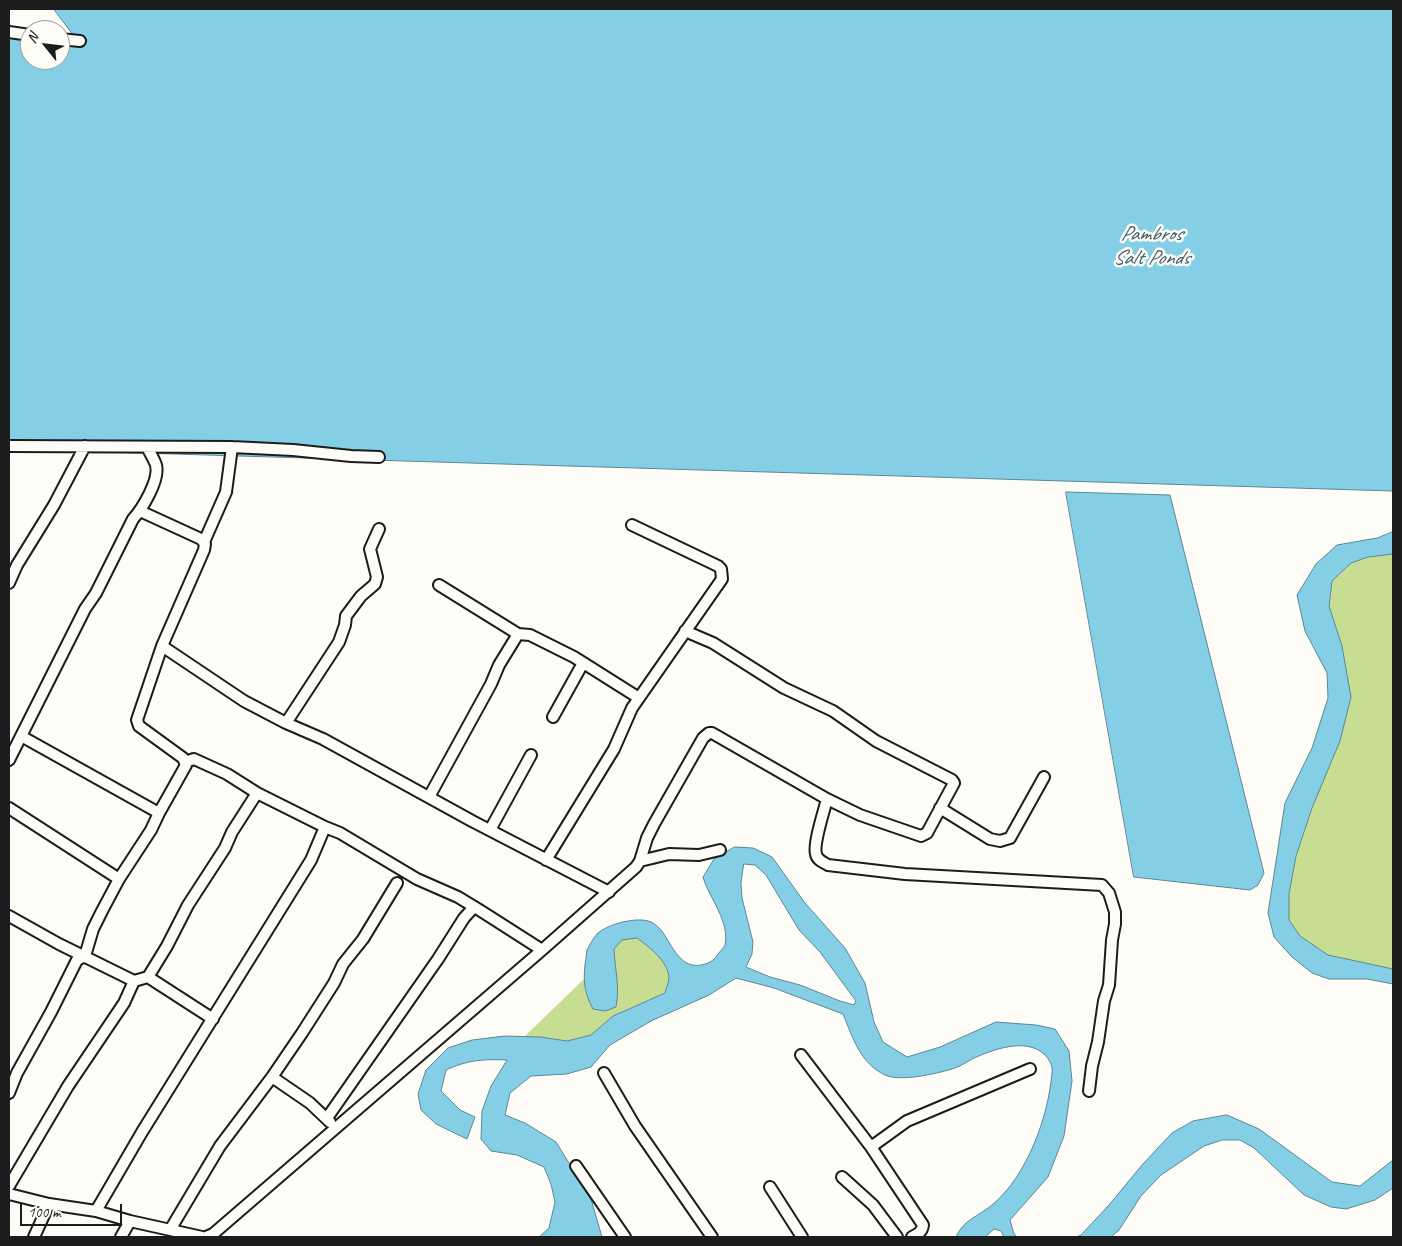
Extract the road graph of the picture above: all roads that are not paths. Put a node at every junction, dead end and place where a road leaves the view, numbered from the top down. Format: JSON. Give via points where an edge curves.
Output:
{"nodes":[{"id":1,"x":70,"y":40,"type":"edge"},
{"id":2,"x":80,"y":41,"type":"dead end"},
{"id":3,"x":9,"y":446,"type":"edge"},
{"id":4,"x":85,"y":446,"type":"junction"},
{"id":5,"x":147,"y":447,"type":"junction"},
{"id":6,"x":232,"y":447,"type":"junction"},
{"id":7,"x":379,"y":457,"type":"dead end"},
{"id":8,"x":140,"y":511,"type":"junction"},
{"id":9,"x":632,"y":525,"type":"dead end"},
{"id":10,"x":379,"y":529,"type":"dead end"},
{"id":11,"x":204,"y":542,"type":"junction"},
{"id":12,"x":9,"y":583,"type":"edge"},
{"id":13,"x":439,"y":585,"type":"dead end"},
{"id":14,"x":685,"y":631,"type":"junction"},
{"id":15,"x":518,"y":634,"type":"junction"},
{"id":16,"x":162,"y":646,"type":"junction"},
{"id":17,"x":583,"y":663,"type":"junction"},
{"id":18,"x":639,"y":698,"type":"junction"},
{"id":19,"x":553,"y":717,"type":"dead end"},
{"id":20,"x":286,"y":723,"type":"junction"},
{"id":21,"x":20,"y":736,"type":"junction"},
{"id":22,"x":531,"y":756,"type":"dead end"},
{"id":23,"x":9,"y":760,"type":"edge"},
{"id":24,"x":185,"y":762,"type":"junction"},
{"id":25,"x":1044,"y":777,"type":"dead end"},
{"id":26,"x":257,"y":792,"type":"junction"},
{"id":27,"x":429,"y":797,"type":"junction"},
{"id":28,"x":827,"y":799,"type":"junction"},
{"id":29,"x":9,"y":808,"type":"edge"},
{"id":30,"x":940,"y":808,"type":"junction"},
{"id":31,"x":159,"y":814,"type":"junction"},
{"id":32,"x":325,"y":827,"type":"junction"},
{"id":33,"x":490,"y":830,"type":"junction"},
{"id":34,"x":720,"y":850,"type":"dead end"},
{"id":35,"x":546,"y":860,"type":"junction"},
{"id":36,"x":640,"y":860,"type":"junction"},
{"id":37,"x":119,"y":879,"type":"junction"},
{"id":38,"x":397,"y":883,"type":"dead end"},
{"id":39,"x":609,"y":892,"type":"junction"},
{"id":40,"x":474,"y":907,"type":"junction"},
{"id":41,"x":9,"y":916,"type":"edge"},
{"id":42,"x":542,"y":950,"type":"junction"},
{"id":43,"x":85,"y":956,"type":"junction"},
{"id":44,"x":148,"y":977,"type":"junction"},
{"id":45,"x":134,"y":981,"type":"junction"},
{"id":46,"x":213,"y":1019,"type":"junction"},
{"id":47,"x":800,"y":1055,"type":"dead end"},
{"id":48,"x":1030,"y":1069,"type":"dead end"},
{"id":49,"x":604,"y":1073,"type":"dead end"},
{"id":50,"x":272,"y":1077,"type":"junction"},
{"id":51,"x":1089,"y":1091,"type":"dead end"},
{"id":52,"x":9,"y":1093,"type":"edge"},
{"id":53,"x":328,"y":1118,"type":"junction"},
{"id":54,"x":336,"y":1128,"type":"junction"},
{"id":55,"x":871,"y":1146,"type":"junction"},
{"id":56,"x":576,"y":1166,"type":"dead end"},
{"id":57,"x":842,"y":1177,"type":"dead end"},
{"id":58,"x":9,"y":1186,"type":"edge"},
{"id":59,"x":770,"y":1187,"type":"dead end"},
{"id":60,"x":9,"y":1194,"type":"edge"},
{"id":61,"x":49,"y":1204,"type":"junction"},
{"id":62,"x":96,"y":1211,"type":"junction"},
{"id":63,"x":130,"y":1221,"type":"junction"},
{"id":64,"x":170,"y":1230,"type":"junction"},
{"id":65,"x":183,"y":1235,"type":"edge"},
{"id":66,"x":34,"y":1237,"type":"edge"},
{"id":67,"x":121,"y":1237,"type":"edge"},
{"id":68,"x":202,"y":1237,"type":"edge"},
{"id":69,"x":206,"y":1237,"type":"edge"},
{"id":70,"x":625,"y":1237,"type":"edge"},
{"id":71,"x":712,"y":1237,"type":"edge"},
{"id":72,"x":802,"y":1237,"type":"edge"},
{"id":73,"x":897,"y":1237,"type":"edge"},
{"id":74,"x":912,"y":1237,"type":"edge"}],
"edges":[{"from":1,"to":2,"type":"street"},
{"from":3,"to":4,"type":"street"},
{"from":4,"to":5,"type":"street"},
{"from":4,"to":12,"type":"street"},
{"from":5,"to":6,"type":"street"},
{"from":5,"to":8,"type":"street","via":[[156,466],[155,479]]},
{"from":6,"to":7,"type":"street"},
{"from":6,"to":11,"type":"street","via":[[226,492]]},
{"from":8,"to":11,"type":"street"},
{"from":8,"to":21,"type":"street"},
{"from":9,"to":14,"type":"street","via":[[721,569],[722,579]]},
{"from":10,"to":20,"type":"street","via":[[370,549],[377,577],[375,584],[346,616],[339,642]]},
{"from":11,"to":16,"type":"street","via":[[204,550]]},
{"from":13,"to":15,"type":"street"},
{"from":14,"to":18,"type":"street"},
{"from":14,"to":30,"type":"street","via":[[713,643],[784,688],[833,711],[876,741],[952,780],[954,783]]},
{"from":15,"to":17,"type":"street","via":[[530,635]]},
{"from":15,"to":27,"type":"street"},
{"from":16,"to":20,"type":"street","via":[[244,701]]},
{"from":16,"to":24,"type":"street","via":[[137,720],[139,726],[178,753]]},
{"from":17,"to":18,"type":"street"},
{"from":17,"to":19,"type":"street"},
{"from":18,"to":35,"type":"street","via":[[614,749]]},
{"from":20,"to":27,"type":"street","via":[[323,739]]},
{"from":21,"to":23,"type":"street"},
{"from":21,"to":31,"type":"street"},
{"from":22,"to":33,"type":"street"},
{"from":24,"to":26,"type":"street","via":[[194,759]]},
{"from":24,"to":31,"type":"street","via":[[184,770]]},
{"from":25,"to":30,"type":"street","via":[[1010,838],[1000,841],[990,839]]},
{"from":26,"to":32,"type":"street"},
{"from":26,"to":44,"type":"street"},
{"from":27,"to":33,"type":"street"},
{"from":28,"to":30,"type":"street","via":[[868,818],[921,836],[927,833]]},
{"from":28,"to":36,"type":"street","via":[[712,732],[703,738],[647,838]]},
{"from":28,"to":51,"type":"street","via":[[815,852],[828,865],[905,874],[1102,885],[1109,894],[1115,924],[1109,985]]},
{"from":29,"to":37,"type":"street"},
{"from":31,"to":37,"type":"street","via":[[138,853]]},
{"from":32,"to":40,"type":"street"},
{"from":32,"to":46,"type":"street","via":[[311,860]]},
{"from":33,"to":35,"type":"street"},
{"from":34,"to":36,"type":"street"},
{"from":35,"to":39,"type":"street"},
{"from":36,"to":39,"type":"street"},
{"from":37,"to":43,"type":"street","via":[[93,929]]},
{"from":38,"to":50,"type":"street"},
{"from":39,"to":42,"type":"street"},
{"from":40,"to":42,"type":"street"},
{"from":40,"to":53,"type":"street"},
{"from":41,"to":43,"type":"street"},
{"from":42,"to":54,"type":"street"},
{"from":43,"to":45,"type":"street"},
{"from":43,"to":52,"type":"street","via":[[77,960]]},
{"from":44,"to":45,"type":"street"},
{"from":44,"to":46,"type":"street"},
{"from":45,"to":58,"type":"street","via":[[124,1003],[68,1086]]},
{"from":46,"to":62,"type":"street"},
{"from":47,"to":55,"type":"street"},
{"from":48,"to":55,"type":"street","via":[[907,1121]]},
{"from":49,"to":71,"type":"street","via":[[635,1126]]},
{"from":50,"to":53,"type":"street"},
{"from":50,"to":64,"type":"street","via":[[220,1146]]},
{"from":53,"to":54,"type":"street"},
{"from":54,"to":69,"type":"street","via":[[214,1234]]},
{"from":55,"to":74,"type":"street","via":[[923,1225],[923,1230]]},
{"from":56,"to":70,"type":"street"},
{"from":57,"to":73,"type":"street","via":[[873,1205]]},
{"from":59,"to":72,"type":"street"},
{"from":60,"to":61,"type":"street"},
{"from":61,"to":62,"type":"street"},
{"from":61,"to":66,"type":"street"},
{"from":62,"to":63,"type":"street"},
{"from":63,"to":64,"type":"street"},
{"from":63,"to":67,"type":"street"},
{"from":64,"to":65,"type":"street"},
{"from":65,"to":68,"type":"street"}]}
